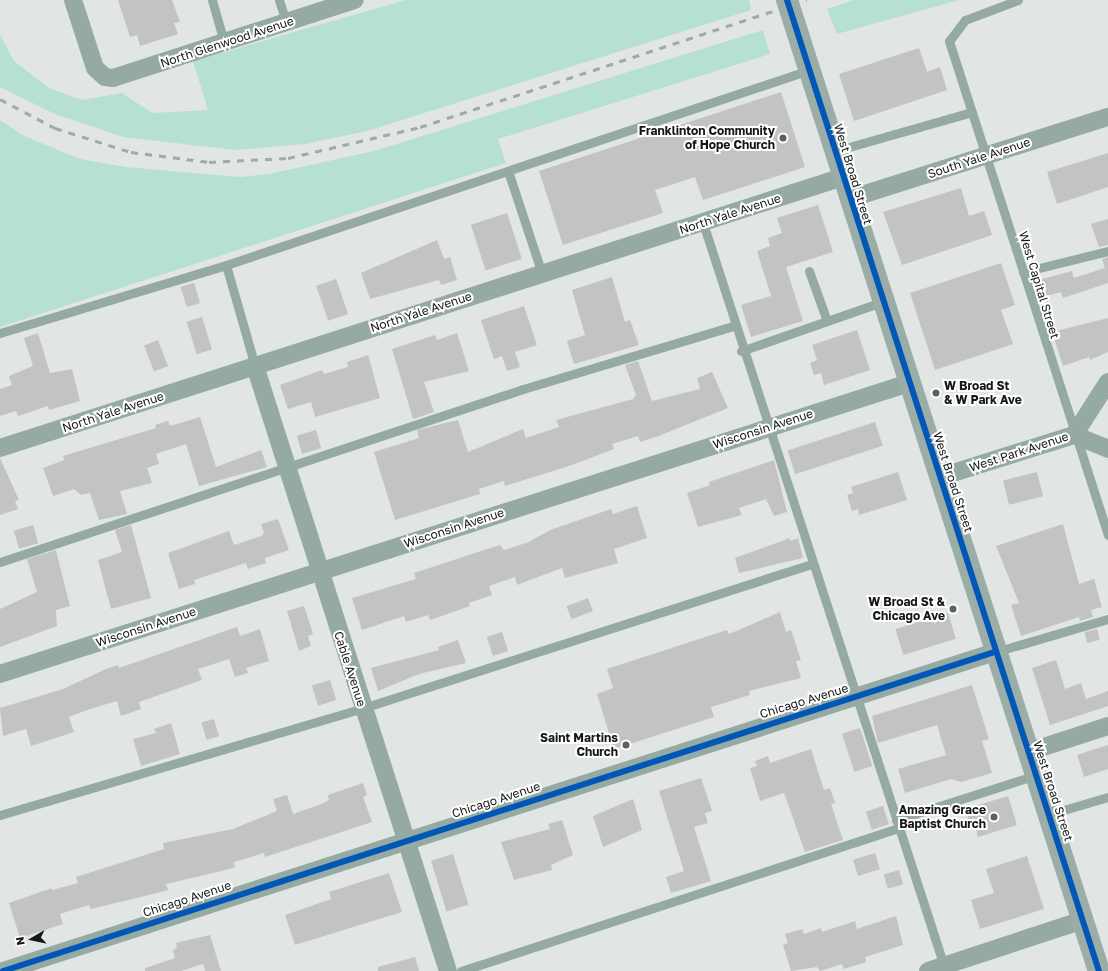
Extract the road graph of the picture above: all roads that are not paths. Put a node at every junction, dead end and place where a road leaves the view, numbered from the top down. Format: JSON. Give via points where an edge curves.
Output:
{"nodes":[{"id":1,"x":73,"y":0,"type":"edge"},
{"id":2,"x":212,"y":0,"type":"edge"},
{"id":3,"x":279,"y":0,"type":"edge"},
{"id":4,"x":355,"y":0,"type":"edge"},
{"id":5,"x":787,"y":0,"type":"edge"},
{"id":6,"x":1018,"y":0,"type":"edge"},
{"id":7,"x":286,"y":22,"type":"junction"},
{"id":8,"x":224,"y":42,"type":"junction"},
{"id":9,"x":809,"y":70,"type":"junction"},
{"id":10,"x":972,"y":112,"type":"junction"},
{"id":11,"x":1108,"y":117,"type":"edge"},
{"id":12,"x":834,"y":151,"type":"junction"},
{"id":13,"x":987,"y":156,"type":"junction"},
{"id":14,"x":508,"y":171,"type":"junction"},
{"id":15,"x":842,"y":177,"type":"junction"},
{"id":16,"x":849,"y":199,"type":"junction"},
{"id":17,"x":703,"y":223,"type":"junction"},
{"id":18,"x":1108,"y":250,"type":"edge"},
{"id":19,"x":226,"y":266,"type":"junction"},
{"id":20,"x":809,"y":271,"type":"dead end"},
{"id":21,"x":1023,"y":272,"type":"junction"},
{"id":22,"x":542,"y":274,"type":"junction"},
{"id":23,"x":882,"y":302,"type":"junction"},
{"id":24,"x":827,"y":321,"type":"junction"},
{"id":25,"x":733,"y":326,"type":"junction"},
{"id":26,"x":0,"y":333,"type":"edge"},
{"id":27,"x":742,"y":350,"type":"junction"},
{"id":28,"x":255,"y":366,"type":"junction"},
{"id":29,"x":1108,"y":382,"type":"edge"},
{"id":30,"x":909,"y":383,"type":"junction"},
{"id":31,"x":767,"y":428,"type":"junction"},
{"id":32,"x":1074,"y":435,"type":"junction"},
{"id":33,"x":0,"y":448,"type":"edge"},
{"id":34,"x":1108,"y":449,"type":"edge"},
{"id":35,"x":287,"y":466,"type":"junction"},
{"id":36,"x":940,"y":477,"type":"junction"},
{"id":37,"x":1108,"y":535,"type":"edge"},
{"id":38,"x":0,"y":562,"type":"edge"},
{"id":39,"x":812,"y":564,"type":"junction"},
{"id":40,"x":321,"y":572,"type":"junction"},
{"id":41,"x":1108,"y":619,"type":"edge"},
{"id":42,"x":995,"y":652,"type":"junction"},
{"id":43,"x":0,"y":674,"type":"edge"},
{"id":44,"x":856,"y":696,"type":"junction"},
{"id":45,"x":363,"y":708,"type":"junction"},
{"id":46,"x":1108,"y":726,"type":"edge"},
{"id":47,"x":1028,"y":752,"type":"junction"},
{"id":48,"x":1036,"y":775,"type":"junction"},
{"id":49,"x":1108,"y":797,"type":"edge"},
{"id":50,"x":1050,"y":814,"type":"junction"},
{"id":51,"x":0,"y":815,"type":"edge"},
{"id":52,"x":898,"y":824,"type":"junction"},
{"id":53,"x":407,"y":842,"type":"junction"},
{"id":54,"x":1083,"y":920,"type":"junction"},
{"id":55,"x":939,"y":969,"type":"edge"},
{"id":56,"x":3,"y":971,"type":"edge"},
{"id":57,"x":448,"y":971,"type":"edge"},
{"id":58,"x":461,"y":971,"type":"edge"},
{"id":59,"x":1099,"y":971,"type":"edge"}],
"edges":[{"from":1,"to":8,"type":"street","name":"North Glenwood Avenue","via":[[99,73],[113,78]]},
{"from":2,"to":8,"type":"lane"},
{"from":3,"to":7,"type":"lane"},
{"from":4,"to":7,"type":"street","name":"North Glenwood Avenue"},
{"from":5,"to":9,"type":"main road","name":"West Broad Street"},
{"from":6,"to":10,"type":"lane","name":"West Capital Street","via":[[965,20],[948,41]]},
{"from":7,"to":8,"type":"street","name":"North Glenwood Avenue"},
{"from":9,"to":12,"type":"main road","name":"West Broad Street"},
{"from":9,"to":14,"type":"lane"},
{"from":10,"to":12,"type":"lane"},
{"from":10,"to":13,"type":"lane","name":"West Capital Street"},
{"from":11,"to":13,"type":"street","name":"South Yale Avenue"},
{"from":12,"to":15,"type":"main road","name":"West Broad Street"},
{"from":13,"to":16,"type":"street","name":"South Yale Avenue"},
{"from":13,"to":21,"type":"lane","name":"West Capital Street"},
{"from":14,"to":19,"type":"lane"},
{"from":14,"to":22,"type":"lane"},
{"from":15,"to":16,"type":"main road","name":"West Broad Street"},
{"from":15,"to":17,"type":"street","name":"North Yale Avenue"},
{"from":16,"to":23,"type":"main road","name":"West Broad Street"},
{"from":17,"to":22,"type":"street","name":"North Yale Avenue"},
{"from":17,"to":25,"type":"lane"},
{"from":18,"to":21,"type":"lane"},
{"from":19,"to":26,"type":"lane"},
{"from":19,"to":28,"type":"lane"},
{"from":20,"to":24,"type":"lane"},
{"from":21,"to":32,"type":"lane","name":"West Capital Street"},
{"from":22,"to":28,"type":"street","name":"North Yale Avenue"},
{"from":23,"to":24,"type":"lane"},
{"from":23,"to":30,"type":"main road","name":"West Broad Street"},
{"from":24,"to":27,"type":"lane"},
{"from":25,"to":27,"type":"lane"},
{"from":25,"to":35,"type":"lane","via":[[523,388]]},
{"from":27,"to":31,"type":"lane"},
{"from":28,"to":33,"type":"street","name":"North Yale Avenue"},
{"from":28,"to":35,"type":"street","name":"Cable Avenue"},
{"from":29,"to":32,"type":"street","name":"West Park Avenue"},
{"from":30,"to":31,"type":"street","name":"Wisconsin Avenue"},
{"from":30,"to":36,"type":"main road","name":"West Broad Street"},
{"from":31,"to":39,"type":"lane"},
{"from":31,"to":40,"type":"street","name":"Wisconsin Avenue"},
{"from":32,"to":34,"type":"street","name":"West Park Avenue"},
{"from":32,"to":36,"type":"street","name":"West Park Avenue"},
{"from":32,"to":37,"type":"lane","name":"West Capital Street"},
{"from":35,"to":38,"type":"lane"},
{"from":35,"to":40,"type":"street","name":"Cable Avenue"},
{"from":36,"to":42,"type":"main road","name":"West Broad Street"},
{"from":39,"to":44,"type":"lane"},
{"from":39,"to":45,"type":"lane"},
{"from":40,"to":43,"type":"street","name":"Wisconsin Avenue"},
{"from":40,"to":45,"type":"street","name":"Cable Avenue"},
{"from":41,"to":42,"type":"lane"},
{"from":42,"to":44,"type":"street","name":"Chicago Avenue"},
{"from":42,"to":47,"type":"main road","name":"West Broad Street"},
{"from":44,"to":52,"type":"lane"},
{"from":44,"to":53,"type":"street","name":"Chicago Avenue"},
{"from":45,"to":51,"type":"lane"},
{"from":45,"to":53,"type":"street","name":"Cable Avenue"},
{"from":46,"to":47,"type":"street"},
{"from":47,"to":48,"type":"main road","name":"West Broad Street"},
{"from":48,"to":50,"type":"main road","name":"West Broad Street"},
{"from":48,"to":52,"type":"lane"},
{"from":49,"to":50,"type":"lane"},
{"from":50,"to":54,"type":"main road","name":"West Broad Street"},
{"from":52,"to":55,"type":"lane"},
{"from":52,"to":58,"type":"lane"},
{"from":53,"to":56,"type":"street","name":"Chicago Avenue"},
{"from":53,"to":57,"type":"street","name":"Cable Avenue"},
{"from":54,"to":55,"type":"street"},
{"from":54,"to":59,"type":"main road","name":"West Broad Street"}]}
